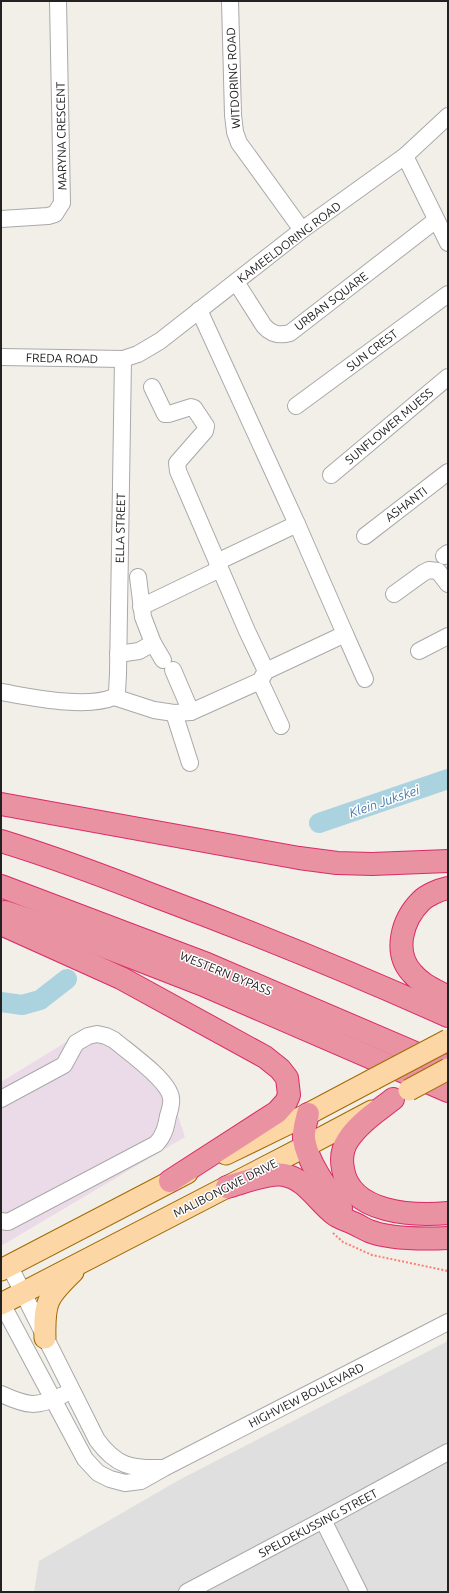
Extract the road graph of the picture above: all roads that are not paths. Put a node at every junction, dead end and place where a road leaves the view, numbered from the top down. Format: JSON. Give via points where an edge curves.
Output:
{"nodes":[{"id":1,"x":58,"y":1,"type":"edge"},
{"id":2,"x":230,"y":1,"type":"edge"},
{"id":3,"x":448,"y":116,"type":"edge"},
{"id":4,"x":405,"y":156,"type":"junction"},
{"id":5,"x":1,"y":219,"type":"edge"},
{"id":6,"x":436,"y":220,"type":"junction"},
{"id":7,"x":302,"y":230,"type":"junction"},
{"id":8,"x":447,"y":240,"type":"edge"},
{"id":9,"x":236,"y":282,"type":"junction"},
{"id":10,"x":448,"y":294,"type":"edge"},
{"id":11,"x":199,"y":310,"type":"junction"},
{"id":12,"x":1,"y":356,"type":"edge"},
{"id":13,"x":123,"y":359,"type":"junction"},
{"id":14,"x":448,"y":377,"type":"edge"},
{"id":15,"x":152,"y":387,"type":"dead end"},
{"id":16,"x":296,"y":406,"type":"dead end"},
{"id":17,"x":448,"y":472,"type":"edge"},
{"id":18,"x":330,"y":475,"type":"dead end"},
{"id":19,"x":296,"y":524,"type":"junction"},
{"id":20,"x":365,"y":536,"type":"dead end"},
{"id":21,"x":218,"y":565,"type":"junction"},
{"id":22,"x":138,"y":577,"type":"dead end"},
{"id":23,"x":448,"y":584,"type":"edge"},
{"id":24,"x":394,"y":594,"type":"dead end"},
{"id":25,"x":141,"y":607,"type":"junction"},
{"id":26,"x":345,"y":634,"type":"junction"},
{"id":27,"x":448,"y":636,"type":"edge"},
{"id":28,"x":153,"y":643,"type":"junction"},
{"id":29,"x":419,"y":650,"type":"dead end"},
{"id":30,"x":118,"y":654,"type":"junction"},
{"id":31,"x":263,"y":676,"type":"junction"},
{"id":32,"x":365,"y":679,"type":"dead end"},
{"id":33,"x":1,"y":692,"type":"edge"},
{"id":34,"x":114,"y":697,"type":"junction"},
{"id":35,"x":191,"y":712,"type":"junction"},
{"id":36,"x":174,"y":713,"type":"junction"},
{"id":37,"x":281,"y":726,"type":"dead end"},
{"id":38,"x":190,"y":764,"type":"dead end"},
{"id":39,"x":1,"y":804,"type":"edge"},
{"id":40,"x":1,"y":841,"type":"edge"},
{"id":41,"x":448,"y":861,"type":"edge"},
{"id":42,"x":1,"y":886,"type":"edge"},
{"id":43,"x":448,"y":888,"type":"edge"},
{"id":44,"x":1,"y":910,"type":"edge"},
{"id":45,"x":1,"y":924,"type":"edge"},
{"id":46,"x":448,"y":996,"type":"edge"},
{"id":47,"x":448,"y":1016,"type":"edge"},
{"id":48,"x":448,"y":1040,"type":"edge"},
{"id":49,"x":448,"y":1068,"type":"edge"},
{"id":50,"x":448,"y":1091,"type":"edge"},
{"id":51,"x":401,"y":1095,"type":"junction"},
{"id":52,"x":1,"y":1099,"type":"edge"},
{"id":53,"x":308,"y":1114,"type":"junction"},
{"id":54,"x":306,"y":1146,"type":"junction"},
{"id":55,"x":170,"y":1181,"type":"junction"},
{"id":56,"x":227,"y":1187,"type":"junction"},
{"id":57,"x":448,"y":1213,"type":"edge"},
{"id":58,"x":3,"y":1223,"type":"edge"},
{"id":59,"x":353,"y":1223,"type":"junction"},
{"id":60,"x":448,"y":1238,"type":"edge"},
{"id":61,"x":85,"y":1261,"type":"junction"},
{"id":62,"x":5,"y":1267,"type":"edge"},
{"id":63,"x":22,"y":1293,"type":"junction"},
{"id":64,"x":1,"y":1303,"type":"edge"},
{"id":65,"x":448,"y":1322,"type":"edge"},
{"id":66,"x":44,"y":1338,"type":"junction"},
{"id":67,"x":72,"y":1391,"type":"junction"},
{"id":68,"x":1,"y":1394,"type":"edge"},
{"id":69,"x":54,"y":1400,"type":"junction"},
{"id":70,"x":448,"y":1452,"type":"edge"},
{"id":71,"x":164,"y":1468,"type":"junction"},
{"id":72,"x":323,"y":1520,"type":"junction"},
{"id":73,"x":186,"y":1592,"type":"edge"},
{"id":74,"x":359,"y":1592,"type":"edge"}],
"edges":[{"from":1,"to":5,"type":"street","name":"MARYNA CRESCENT","via":[[61,206],[55,214],[48,216]]},
{"from":2,"to":7,"type":"street","name":"WITDORING ROAD","via":[[235,132],[240,143]]},
{"from":3,"to":4,"type":"street","name":"KAMEELDORING ROAD"},
{"from":4,"to":6,"type":"street"},
{"from":4,"to":7,"type":"street","name":"KAMEELDORING ROAD"},
{"from":6,"to":8,"type":"street"},
{"from":6,"to":9,"type":"street","name":"URBAN SQUARE","via":[[284,335],[268,332]]},
{"from":7,"to":9,"type":"street","name":"KAMEELDORING ROAD"},
{"from":9,"to":11,"type":"street","name":"KAMEELDORING ROAD"},
{"from":10,"to":16,"type":"street","name":"SUN CREST"},
{"from":11,"to":13,"type":"street","name":"KAMEELDORING ROAD","via":[[160,341],[138,354]]},
{"from":11,"to":19,"type":"street"},
{"from":12,"to":13,"type":"street","name":"FREDA ROAD"},
{"from":13,"to":30,"type":"street","name":"ELLA STREET"},
{"from":14,"to":18,"type":"street","name":"SUNFLOWER MUESS"},
{"from":15,"to":21,"type":"street","via":[[165,414],[191,407],[206,426],[205,431],[177,463],[177,467]]},
{"from":17,"to":20,"type":"street","name":"ASHANTI"},
{"from":19,"to":21,"type":"street"},
{"from":19,"to":26,"type":"street"},
{"from":21,"to":25,"type":"street"},
{"from":21,"to":31,"type":"street"},
{"from":22,"to":25,"type":"street"},
{"from":23,"to":24,"type":"street","via":[[438,571],[429,570]]},
{"from":25,"to":28,"type":"street","via":[[142,617]]},
{"from":26,"to":31,"type":"street"},
{"from":26,"to":32,"type":"street"},
{"from":27,"to":29,"type":"street"},
{"from":28,"to":30,"type":"street","via":[[139,651]]},
{"from":28,"to":35,"type":"street","via":[[168,665]]},
{"from":30,"to":34,"type":"street","name":"ELLA STREET","via":[[117,692]]},
{"from":31,"to":35,"type":"street"},
{"from":31,"to":37,"type":"street"},
{"from":33,"to":34,"type":"street","via":[[81,702],[105,701]]},
{"from":34,"to":36,"type":"street","via":[[154,710]]},
{"from":35,"to":36,"type":"street"},
{"from":36,"to":38,"type":"street"},
{"from":39,"to":41,"type":"highway","via":[[338,863]]},
{"from":40,"to":47,"type":"highway","via":[[44,854],[221,920]]},
{"from":42,"to":49,"type":"highway","name":"WESTERN BYPASS","via":[[207,964]]},
{"from":43,"to":46,"type":"highway","via":[[422,900],[404,926],[401,942],[404,961],[411,972],[422,984]]},
{"from":44,"to":50,"type":"highway","via":[[72,934],[201,984]]},
{"from":45,"to":55,"type":"highway","via":[[121,978],[265,1057],[287,1078],[289,1095],[278,1112]]},
{"from":48,"to":53,"type":"main road","bridge":true},
{"from":49,"to":51,"type":"main road","name":"MALIBONGWE DRIVE","bridge":true},
{"from":51,"to":54,"type":"main road","name":"MALIBONGWE DRIVE"},
{"from":51,"to":57,"type":"highway","via":[[364,1123],[348,1141],[342,1160],[344,1174],[351,1188],[375,1206],[410,1214]]},
{"from":52,"to":58,"type":"street","via":[[64,1065],[76,1043],[97,1034],[114,1040],[165,1084],[171,1097],[163,1135],[156,1144]]},
{"from":53,"to":54,"type":"highway","via":[[304,1130]]},
{"from":53,"to":55,"type":"main road"},
{"from":54,"to":56,"type":"main road","name":"MALIBONGWE DRIVE"},
{"from":54,"to":59,"type":"highway","via":[[329,1192]]},
{"from":55,"to":62,"type":"main road"},
{"from":56,"to":59,"type":"highway","via":[[277,1174],[284,1175],[307,1187],[335,1214]]},
{"from":56,"to":61,"type":"main road","name":"MALIBONGWE DRIVE"},
{"from":59,"to":60,"type":"highway","via":[[382,1235]]},
{"from":61,"to":63,"type":"main road","name":"MALIBONGWE DRIVE"},
{"from":61,"to":66,"type":"main road","via":[[48,1299],[44,1315]]},
{"from":62,"to":63,"type":"street","name":"HIGHVIEW BOULEVARD"},
{"from":63,"to":64,"type":"main road","name":"MALIBONGWE DRIVE"},
{"from":63,"to":66,"type":"street","name":"HIGHVIEW BOULEVARD"},
{"from":64,"to":69,"type":"street","name":"HIGHVIEW BOULEVARD"},
{"from":65,"to":71,"type":"street","name":"HIGHVIEW BOULEVARD"},
{"from":66,"to":67,"type":"street","name":"HIGHVIEW BOULEVARD"},
{"from":67,"to":69,"type":"street"},
{"from":67,"to":71,"type":"street","name":"HIGHVIEW BOULEVARD","via":[[97,1440],[107,1453],[121,1463],[140,1468]]},
{"from":68,"to":69,"type":"street","via":[[28,1404]]},
{"from":69,"to":71,"type":"street","name":"HIGHVIEW BOULEVARD","via":[[85,1459],[98,1473],[126,1483],[141,1481]]},
{"from":70,"to":72,"type":"street","name":"SPELDEKUSSING STREET"},
{"from":72,"to":73,"type":"street","name":"SPELDEKUSSING STREET"},
{"from":72,"to":74,"type":"street"}]}
